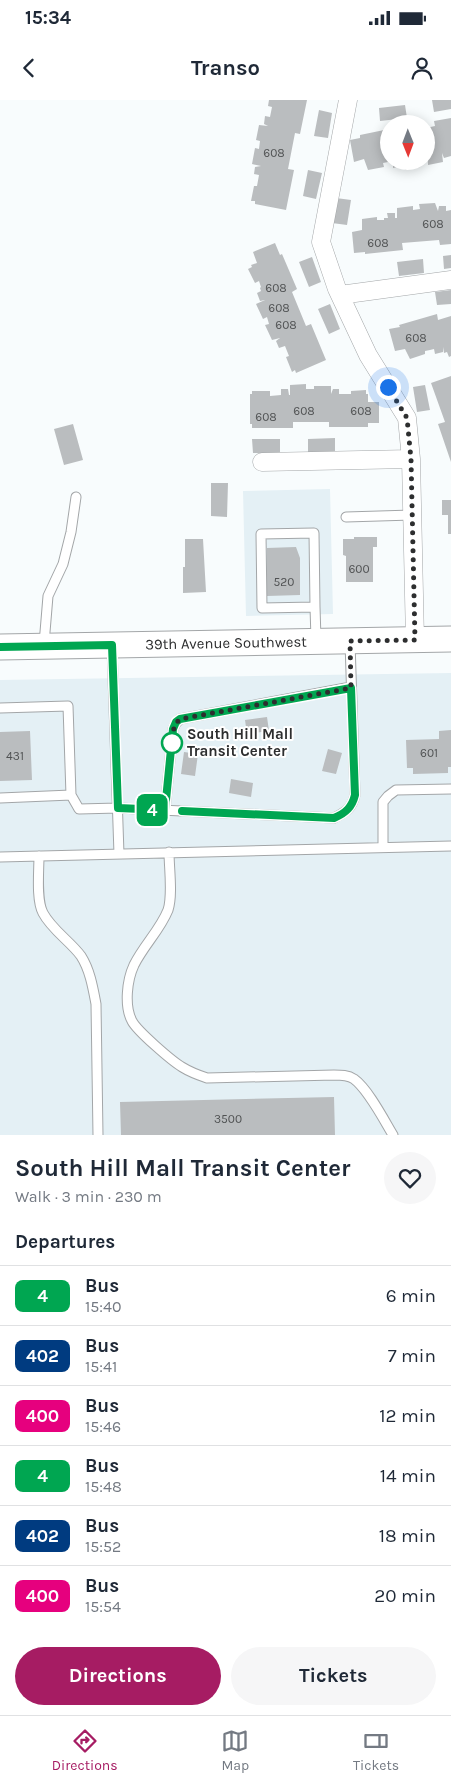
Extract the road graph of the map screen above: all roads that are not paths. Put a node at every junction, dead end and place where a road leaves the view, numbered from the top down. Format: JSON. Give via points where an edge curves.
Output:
{"nodes":[{"id":1,"x":351,"y":101,"type":"edge"},
{"id":2,"x":451,"y":280,"type":"edge"},
{"id":3,"x":340,"y":295,"type":"junction"},
{"id":4,"x":411,"y":459,"type":"junction"},
{"id":5,"x":262,"y":462,"type":"dead end"},
{"id":6,"x":76,"y":497,"type":"dead end"},
{"id":7,"x":412,"y":516,"type":"junction"},
{"id":8,"x":346,"y":518,"type":"dead end"},
{"id":9,"x":316,"y":607,"type":"junction"},
{"id":10,"x":451,"y":639,"type":"edge"},
{"id":11,"x":415,"y":640,"type":"junction"},
{"id":12,"x":350,"y":641,"type":"junction"},
{"id":13,"x":316,"y":642,"type":"junction"},
{"id":14,"x":112,"y":645,"type":"junction"},
{"id":15,"x":44,"y":646,"type":"junction"},
{"id":16,"x":0,"y":647,"type":"edge"},
{"id":17,"x":351,"y":688,"type":"junction"},
{"id":18,"x":0,"y":708,"type":"edge"},
{"id":19,"x":451,"y":789,"type":"edge"},
{"id":20,"x":71,"y":795,"type":"junction"},
{"id":21,"x":0,"y":798,"type":"edge"},
{"id":22,"x":118,"y":808,"type":"junction"},
{"id":23,"x":165,"y":810,"type":"junction"},
{"id":24,"x":451,"y":846,"type":"edge"},
{"id":25,"x":383,"y":847,"type":"junction"},
{"id":26,"x":169,"y":852,"type":"junction"},
{"id":27,"x":119,"y":854,"type":"junction"},
{"id":28,"x":39,"y":856,"type":"junction"},
{"id":29,"x":0,"y":857,"type":"edge"},
{"id":30,"x":98,"y":1135,"type":"edge"},
{"id":31,"x":393,"y":1135,"type":"edge"}],
"edges":[{"from":1,"to":3,"type":"street","via":[[321,242]]},
{"from":2,"to":3,"type":"street"},
{"from":3,"to":4,"type":"street","via":[[368,355],[407,418]]},
{"from":4,"to":5,"type":"street"},
{"from":4,"to":7,"type":"street"},
{"from":6,"to":15,"type":"lane","via":[[63,564],[48,596]]},
{"from":7,"to":8,"type":"lane"},
{"from":7,"to":11,"type":"street"},
{"from":9,"to":9,"type":"lane","via":[[262,608],[261,534],[314,533]]},
{"from":9,"to":13,"type":"lane"},
{"from":10,"to":11,"type":"main road","name":"39th Avenue Southwest"},
{"from":11,"to":12,"type":"main road","name":"39th Avenue Southwest"},
{"from":12,"to":13,"type":"main road","name":"39th Avenue Southwest"},
{"from":12,"to":17,"type":"lane"},
{"from":13,"to":14,"type":"main road","name":"39th Avenue Southwest"},
{"from":14,"to":15,"type":"main road","name":"39th Avenue Southwest"},
{"from":14,"to":22,"type":"lane"},
{"from":15,"to":16,"type":"main road","name":"39th Avenue Southwest"},
{"from":17,"to":23,"type":"lane","via":[[180,719],[173,729]]},
{"from":17,"to":23,"type":"lane","via":[[355,795],[353,803],[343,814],[334,818]]},
{"from":18,"to":20,"type":"lane","via":[[68,706]]},
{"from":19,"to":25,"type":"lane","via":[[396,790],[388,796],[383,802]]},
{"from":20,"to":21,"type":"lane"},
{"from":20,"to":22,"type":"lane","via":[[79,809]]},
{"from":22,"to":23,"type":"lane"},
{"from":22,"to":27,"type":"lane"},
{"from":24,"to":25,"type":"lane"},
{"from":25,"to":26,"type":"lane"},
{"from":26,"to":27,"type":"lane"},
{"from":26,"to":31,"type":"lane","via":[[169,908],[133,966],[128,994],[132,1021],[180,1066],[207,1078],[334,1075],[353,1078],[362,1086]]},
{"from":27,"to":28,"type":"lane"},
{"from":28,"to":29,"type":"lane"},
{"from":28,"to":30,"type":"lane","via":[[43,913],[81,956],[93,986]]}]}
